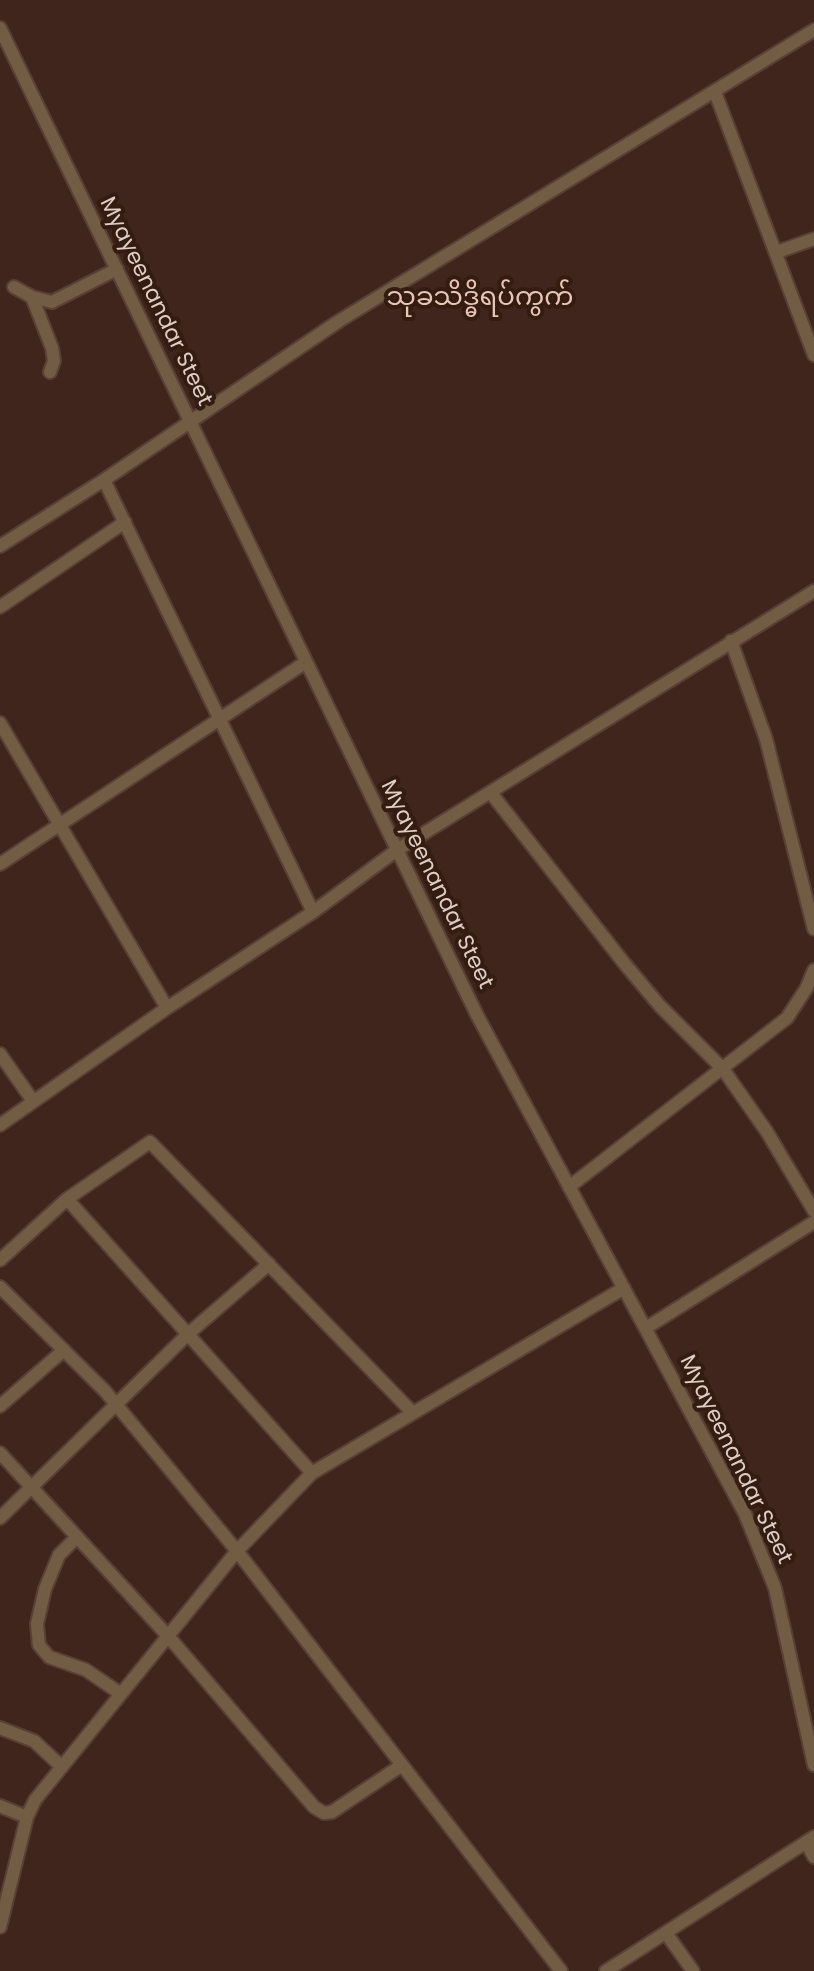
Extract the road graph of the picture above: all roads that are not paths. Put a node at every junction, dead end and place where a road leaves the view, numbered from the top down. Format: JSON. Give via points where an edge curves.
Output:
{"nodes":[{"id":1,"x":0,"y":28,"type":"edge"},
{"id":2,"x":814,"y":30,"type":"edge"},
{"id":3,"x":715,"y":92,"type":"junction"},
{"id":4,"x":814,"y":239,"type":"edge"},
{"id":5,"x":777,"y":252,"type":"junction"},
{"id":6,"x":117,"y":269,"type":"junction"},
{"id":7,"x":14,"y":287,"type":"dead end"},
{"id":8,"x":32,"y":297,"type":"junction"},
{"id":9,"x":809,"y":322,"type":"edge"},
{"id":10,"x":814,"y":355,"type":"edge"},
{"id":11,"x":50,"y":372,"type":"dead end"},
{"id":12,"x":190,"y":421,"type":"junction"},
{"id":13,"x":104,"y":480,"type":"junction"},
{"id":14,"x":125,"y":522,"type":"junction"},
{"id":15,"x":1,"y":543,"type":"edge"},
{"id":16,"x":814,"y":591,"type":"edge"},
{"id":17,"x":0,"y":607,"type":"edge"},
{"id":18,"x":731,"y":641,"type":"junction"},
{"id":19,"x":306,"y":662,"type":"junction"},
{"id":20,"x":221,"y":718,"type":"junction"},
{"id":21,"x":0,"y":723,"type":"edge"},
{"id":22,"x":491,"y":793,"type":"junction"},
{"id":23,"x":60,"y":825,"type":"junction"},
{"id":24,"x":397,"y":850,"type":"junction"},
{"id":25,"x":0,"y":864,"type":"edge"},
{"id":26,"x":313,"y":912,"type":"junction"},
{"id":27,"x":814,"y":929,"type":"edge"},
{"id":28,"x":814,"y":970,"type":"edge"},
{"id":29,"x":167,"y":1008,"type":"junction"},
{"id":30,"x":0,"y":1054,"type":"edge"},
{"id":31,"x":723,"y":1069,"type":"junction"},
{"id":32,"x":33,"y":1101,"type":"junction"},
{"id":33,"x":0,"y":1125,"type":"edge"},
{"id":34,"x":569,"y":1187,"type":"junction"},
{"id":35,"x":67,"y":1199,"type":"junction"},
{"id":36,"x":814,"y":1211,"type":"edge"},
{"id":37,"x":814,"y":1222,"type":"edge"},
{"id":38,"x":0,"y":1260,"type":"edge"},
{"id":39,"x":269,"y":1264,"type":"junction"},
{"id":40,"x":0,"y":1287,"type":"edge"},
{"id":41,"x":624,"y":1288,"type":"junction"},
{"id":42,"x":646,"y":1328,"type":"junction"},
{"id":43,"x":188,"y":1334,"type":"junction"},
{"id":44,"x":64,"y":1350,"type":"junction"},
{"id":45,"x":0,"y":1406,"type":"edge"},
{"id":46,"x":117,"y":1406,"type":"junction"},
{"id":47,"x":413,"y":1413,"type":"junction"},
{"id":48,"x":0,"y":1453,"type":"edge"},
{"id":49,"x":312,"y":1473,"type":"junction"},
{"id":50,"x":31,"y":1487,"type":"junction"},
{"id":51,"x":0,"y":1518,"type":"edge"},
{"id":52,"x":77,"y":1537,"type":"junction"},
{"id":53,"x":237,"y":1551,"type":"junction"},
{"id":54,"x":168,"y":1636,"type":"junction"},
{"id":55,"x":121,"y":1694,"type":"junction"},
{"id":56,"x":0,"y":1728,"type":"edge"},
{"id":57,"x":402,"y":1765,"type":"junction"},
{"id":58,"x":814,"y":1765,"type":"edge"},
{"id":59,"x":62,"y":1767,"type":"junction"},
{"id":60,"x":0,"y":1806,"type":"edge"},
{"id":61,"x":27,"y":1817,"type":"junction"},
{"id":62,"x":810,"y":1840,"type":"edge"},
{"id":63,"x":814,"y":1857,"type":"edge"},
{"id":64,"x":0,"y":1927,"type":"edge"},
{"id":65,"x":666,"y":1933,"type":"junction"},
{"id":66,"x":561,"y":1971,"type":"edge"},
{"id":67,"x":606,"y":1971,"type":"edge"},
{"id":68,"x":693,"y":1971,"type":"edge"}],
"edges":[{"from":1,"to":6,"type":"street","name":"Myayeenandar Steet"},
{"from":2,"to":3,"type":"street"},
{"from":3,"to":5,"type":"street"},
{"from":3,"to":12,"type":"street","via":[[339,321]]},
{"from":4,"to":5,"type":"street"},
{"from":5,"to":9,"type":"street"},
{"from":6,"to":8,"type":"street","via":[[52,302]]},
{"from":6,"to":12,"type":"street","name":"Myayeenandar Steet"},
{"from":7,"to":8,"type":"street"},
{"from":8,"to":11,"type":"street","via":[[52,348]]},
{"from":9,"to":10,"type":"street"},
{"from":12,"to":13,"type":"street"},
{"from":12,"to":19,"type":"street","name":"Myayeenandar Steet"},
{"from":13,"to":14,"type":"street"},
{"from":13,"to":15,"type":"street"},
{"from":14,"to":17,"type":"street"},
{"from":14,"to":20,"type":"street"},
{"from":16,"to":18,"type":"street"},
{"from":18,"to":22,"type":"street"},
{"from":18,"to":27,"type":"street","via":[[766,739]]},
{"from":19,"to":20,"type":"street"},
{"from":19,"to":24,"type":"street","name":"Myayeenandar Steet"},
{"from":20,"to":23,"type":"street"},
{"from":20,"to":26,"type":"street"},
{"from":21,"to":23,"type":"street"},
{"from":22,"to":24,"type":"street"},
{"from":22,"to":31,"type":"street","via":[[660,1006]]},
{"from":23,"to":25,"type":"street"},
{"from":23,"to":29,"type":"street"},
{"from":24,"to":26,"type":"street"},
{"from":24,"to":34,"type":"street","name":"Myayeenandar Steet"},
{"from":26,"to":29,"type":"street"},
{"from":28,"to":31,"type":"street","via":[[787,1018]]},
{"from":29,"to":32,"type":"street"},
{"from":30,"to":32,"type":"street"},
{"from":31,"to":34,"type":"street"},
{"from":31,"to":36,"type":"street"},
{"from":32,"to":33,"type":"street"},
{"from":34,"to":41,"type":"street","name":"Myayeenandar Steet"},
{"from":35,"to":38,"type":"street"},
{"from":35,"to":39,"type":"street","via":[[150,1142]]},
{"from":35,"to":43,"type":"street"},
{"from":37,"to":42,"type":"street"},
{"from":39,"to":43,"type":"street"},
{"from":39,"to":47,"type":"street"},
{"from":40,"to":44,"type":"street"},
{"from":41,"to":42,"type":"street","name":"Myayeenandar Steet"},
{"from":41,"to":47,"type":"street"},
{"from":42,"to":58,"type":"street","name":"Myayeenandar Steet","via":[[745,1514],[775,1588]]},
{"from":43,"to":46,"type":"street"},
{"from":43,"to":49,"type":"street"},
{"from":44,"to":45,"type":"street"},
{"from":44,"to":46,"type":"street"},
{"from":46,"to":50,"type":"street"},
{"from":46,"to":53,"type":"street"},
{"from":47,"to":49,"type":"street"},
{"from":48,"to":50,"type":"street"},
{"from":49,"to":53,"type":"street"},
{"from":50,"to":51,"type":"street"},
{"from":50,"to":52,"type":"street"},
{"from":52,"to":54,"type":"street"},
{"from":52,"to":55,"type":"street","via":[[59,1555],[45,1589],[37,1624],[39,1645],[49,1657],[86,1670]]},
{"from":53,"to":54,"type":"street"},
{"from":53,"to":57,"type":"street"},
{"from":54,"to":55,"type":"street"},
{"from":54,"to":57,"type":"street","via":[[324,1813]]},
{"from":55,"to":59,"type":"street"},
{"from":56,"to":59,"type":"street","via":[[34,1741]]},
{"from":57,"to":66,"type":"street"},
{"from":59,"to":61,"type":"street"},
{"from":60,"to":61,"type":"street"},
{"from":61,"to":64,"type":"street"},
{"from":62,"to":63,"type":"street"},
{"from":62,"to":65,"type":"street"},
{"from":65,"to":67,"type":"street"},
{"from":65,"to":68,"type":"street"}]}
